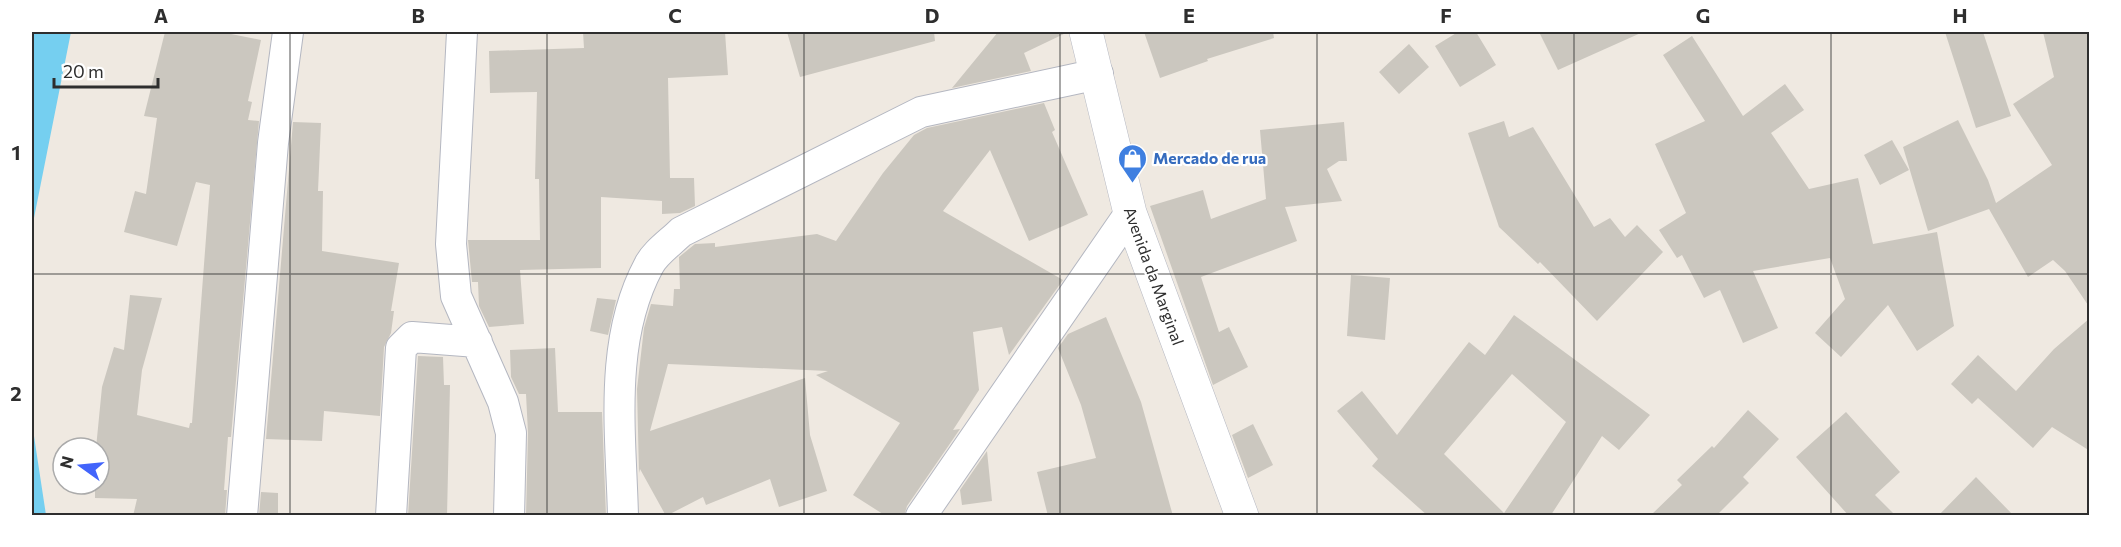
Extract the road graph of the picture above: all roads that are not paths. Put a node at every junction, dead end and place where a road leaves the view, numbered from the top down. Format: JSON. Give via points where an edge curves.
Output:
{"nodes":[{"id":1,"x":288,"y":32,"type":"edge"},
{"id":2,"x":462,"y":32,"type":"edge"},
{"id":3,"x":1086,"y":32,"type":"edge"},
{"id":4,"x":1098,"y":74,"type":"junction"},
{"id":5,"x":1130,"y":213,"type":"junction"},
{"id":6,"x":477,"y":342,"type":"junction"},
{"id":7,"x":242,"y":516,"type":"edge"},
{"id":8,"x":391,"y":516,"type":"edge"},
{"id":9,"x":510,"y":516,"type":"edge"},
{"id":10,"x":623,"y":516,"type":"edge"},
{"id":11,"x":921,"y":516,"type":"edge"},
{"id":12,"x":1242,"y":516,"type":"edge"}],
"edges":[{"from":1,"to":7,"type":"street","via":[[273,143]]},
{"from":2,"to":6,"type":"street","via":[[451,244],[456,296]]},
{"from":3,"to":4,"type":"street","name":"Avenida da Marginal"},
{"from":4,"to":5,"type":"street","name":"Avenida da Marginal"},
{"from":4,"to":10,"type":"street","via":[[921,112],[681,232],[649,263],[632,307],[621,363]]},
{"from":5,"to":11,"type":"street"},
{"from":5,"to":12,"type":"street","name":"Avenida da Marginal"},
{"from":6,"to":8,"type":"street","via":[[412,337],[401,348]]},
{"from":6,"to":9,"type":"street","via":[[503,402],[511,433]]}]}
